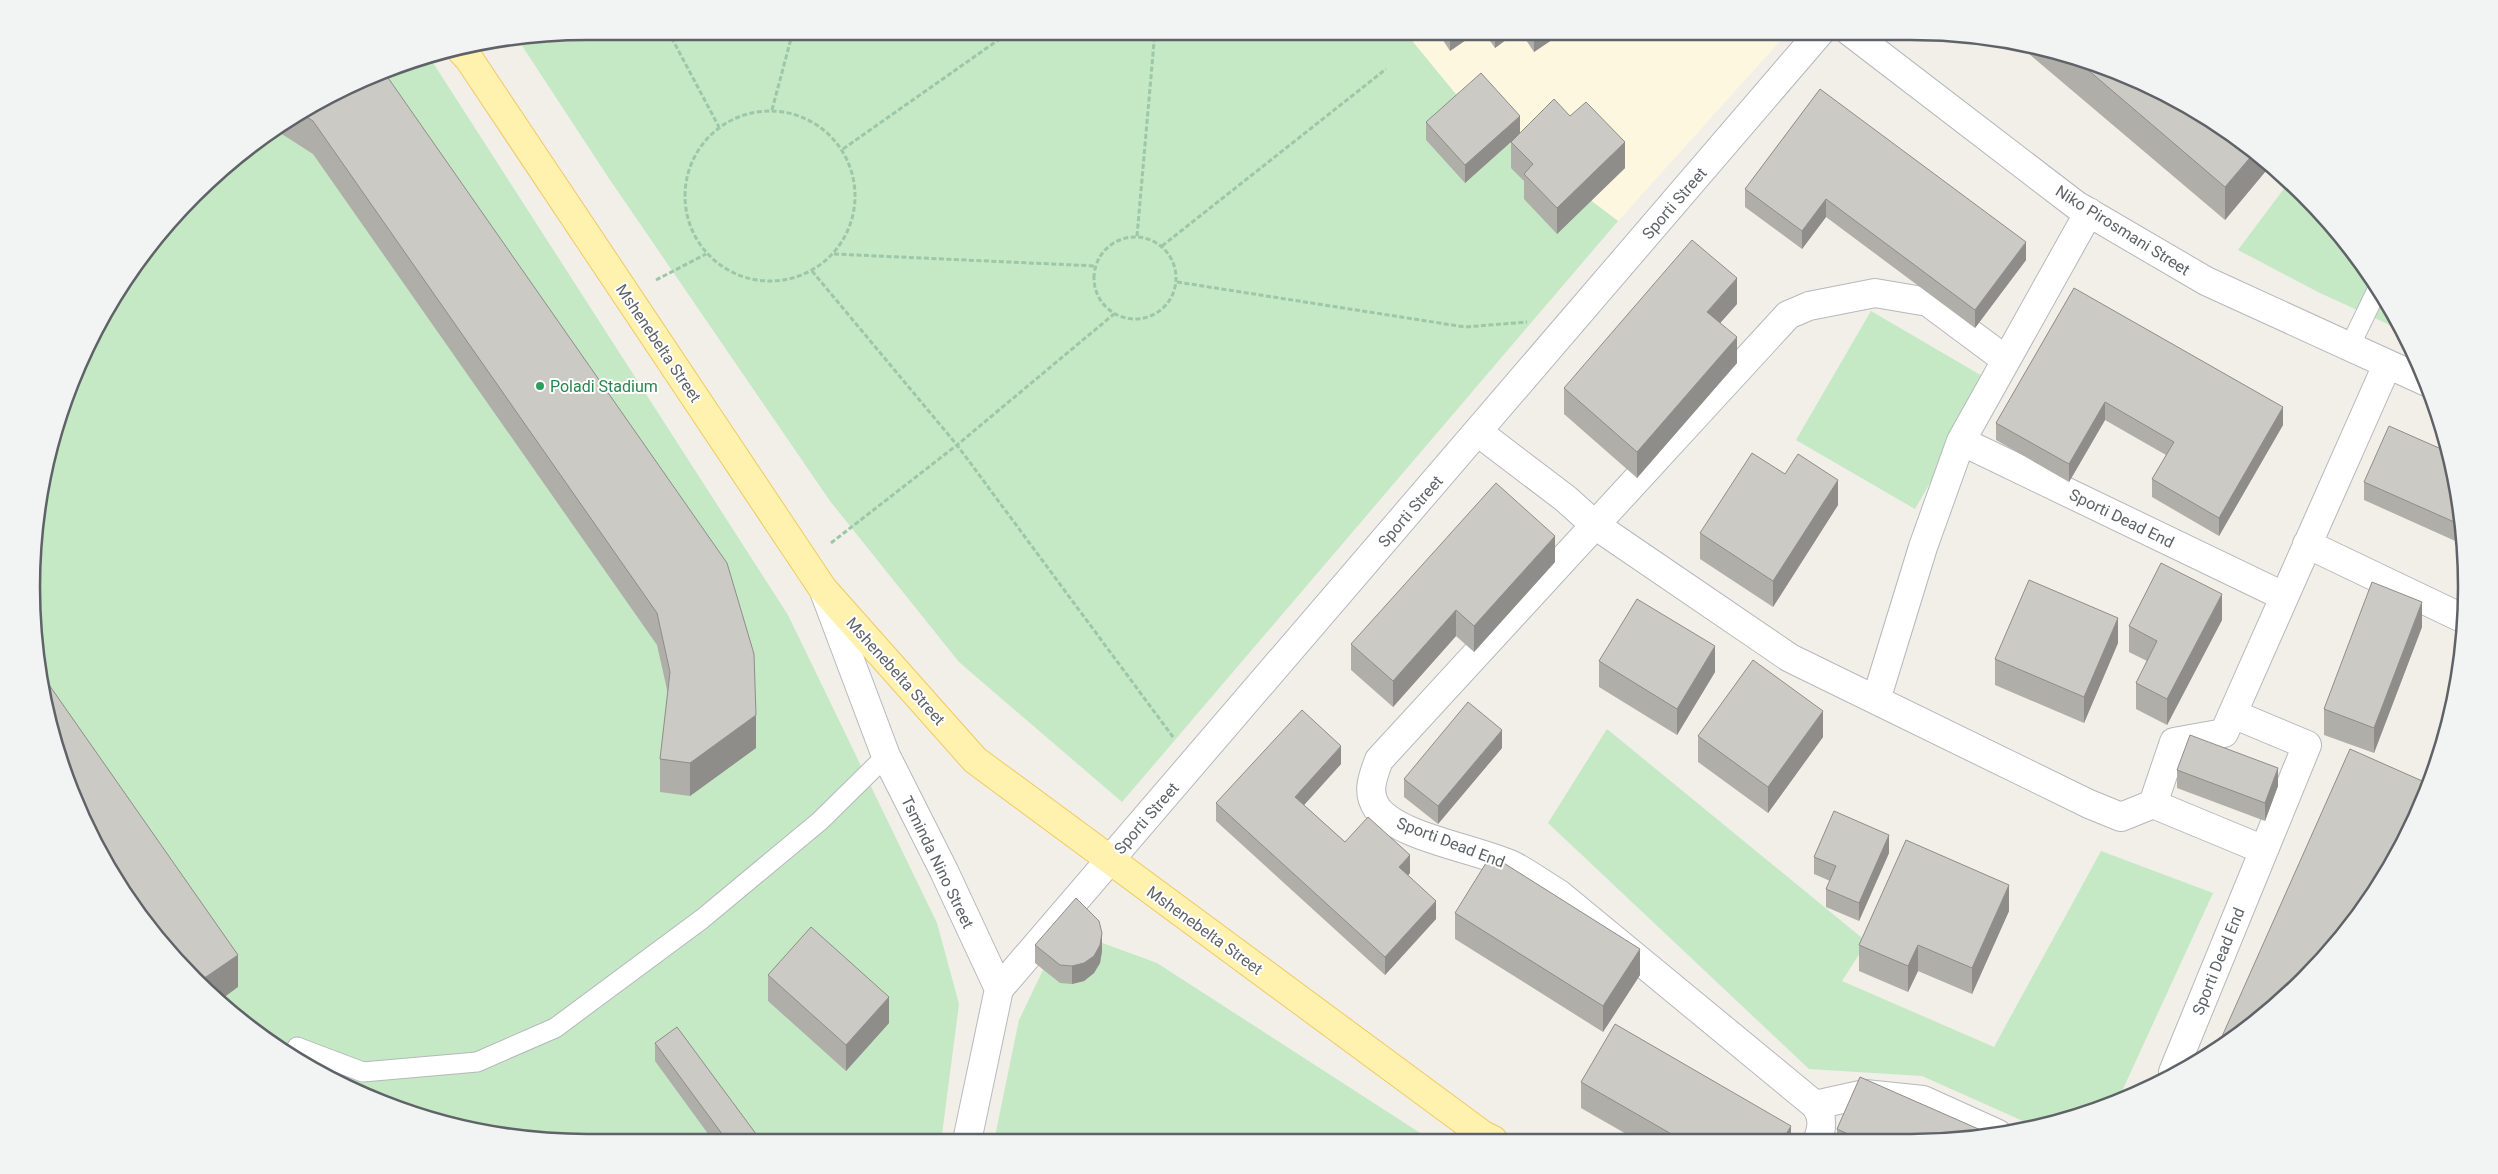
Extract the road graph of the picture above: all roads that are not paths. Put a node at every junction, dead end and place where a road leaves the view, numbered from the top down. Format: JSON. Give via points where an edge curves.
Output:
{"nodes":[{"id":1,"x":1813,"y":40,"type":"edge"},
{"id":2,"x":1861,"y":40,"type":"edge"},
{"id":3,"x":466,"y":54,"type":"edge"},
{"id":4,"x":2089,"y":212,"type":"junction"},
{"id":5,"x":2374,"y":296,"type":"edge"},
{"id":6,"x":2349,"y":348,"type":"junction"},
{"id":7,"x":2006,"y":360,"type":"junction"},
{"id":8,"x":2387,"y":365,"type":"junction"},
{"id":9,"x":2416,"y":377,"type":"edge"},
{"id":10,"x":1478,"y":432,"type":"junction"},
{"id":11,"x":1961,"y":441,"type":"junction"},
{"id":12,"x":1595,"y":525,"type":"junction"},
{"id":13,"x":2307,"y":544,"type":"junction"},
{"id":14,"x":823,"y":589,"type":"junction"},
{"id":15,"x":2283,"y":596,"type":"junction"},
{"id":16,"x":2457,"y":615,"type":"edge"},
{"id":17,"x":1876,"y":700,"type":"junction"},
{"id":18,"x":2233,"y":714,"type":"junction"},
{"id":19,"x":886,"y":756,"type":"junction"},
{"id":20,"x":2153,"y":804,"type":"junction"},
{"id":21,"x":2264,"y":850,"type":"junction"},
{"id":22,"x":1110,"y":860,"type":"junction"},
{"id":23,"x":999,"y":990,"type":"junction"},
{"id":24,"x":297,"y":1047,"type":"dead end"},
{"id":25,"x":2176,"y":1066,"type":"edge"},
{"id":26,"x":1814,"y":1105,"type":"junction"},
{"id":27,"x":1986,"y":1128,"type":"edge"},
{"id":28,"x":969,"y":1134,"type":"edge"},
{"id":29,"x":1482,"y":1134,"type":"edge"},
{"id":30,"x":1819,"y":1134,"type":"edge"}],
"edges":[{"from":1,"to":10,"type":"street","name":"Sporti Street"},
{"from":2,"to":4,"type":"street","name":"Niko Pirosmani Street"},
{"from":3,"to":14,"type":"main road","name":"Mshenebelta Street"},
{"from":4,"to":6,"type":"street","name":"Niko Pirosmani Street","via":[[2206,281]]},
{"from":4,"to":7,"type":"street"},
{"from":5,"to":6,"type":"lane"},
{"from":6,"to":8,"type":"street","name":"Niko Pirosmani Street"},
{"from":7,"to":11,"type":"street"},
{"from":7,"to":12,"type":"street","name":"Sporti Dead End","via":[[1928,302],[1875,293],[1810,306],[1788,315]]},
{"from":8,"to":9,"type":"street","name":"Niko Pirosmani Street"},
{"from":8,"to":13,"type":"street"},
{"from":10,"to":12,"type":"street"},
{"from":10,"to":22,"type":"street","name":"Sporti Street"},
{"from":11,"to":15,"type":"street","name":"Sporti Dead End"},
{"from":11,"to":17,"type":"street","via":[[1923,547]]},
{"from":12,"to":17,"type":"street","via":[[1790,658]]},
{"from":12,"to":26,"type":"street","name":"Sporti Dead End","via":[[1379,760],[1371,780],[1377,808],[1397,825],[1513,866],[1560,894]]},
{"from":13,"to":15,"type":"street"},
{"from":13,"to":16,"type":"street"},
{"from":14,"to":19,"type":"street","name":"Tsminda Nino Street"},
{"from":14,"to":22,"type":"main road","name":"Mshenebelta Street","via":[[975,760]]},
{"from":15,"to":18,"type":"street"},
{"from":17,"to":20,"type":"street","via":[[2121,817]]},
{"from":18,"to":20,"type":"street","via":[[2224,733],[2174,742]]},
{"from":18,"to":21,"type":"street","name":"Sporti Dead End","via":[[2308,744]]},
{"from":19,"to":23,"type":"street","name":"Tsminda Nino Street"},
{"from":19,"to":24,"type":"lane","via":[[820,821],[702,919],[555,1028],[477,1062],[363,1072]]},
{"from":20,"to":21,"type":"street"},
{"from":21,"to":25,"type":"street","name":"Sporti Dead End"},
{"from":22,"to":23,"type":"street","name":"Sporti Street"},
{"from":22,"to":29,"type":"main road","name":"Mshenebelta Street"},
{"from":23,"to":28,"type":"street"},
{"from":26,"to":27,"type":"street","via":[[1865,1094],[1923,1100]]},
{"from":26,"to":30,"type":"street","via":[[1822,1119]]}]}
